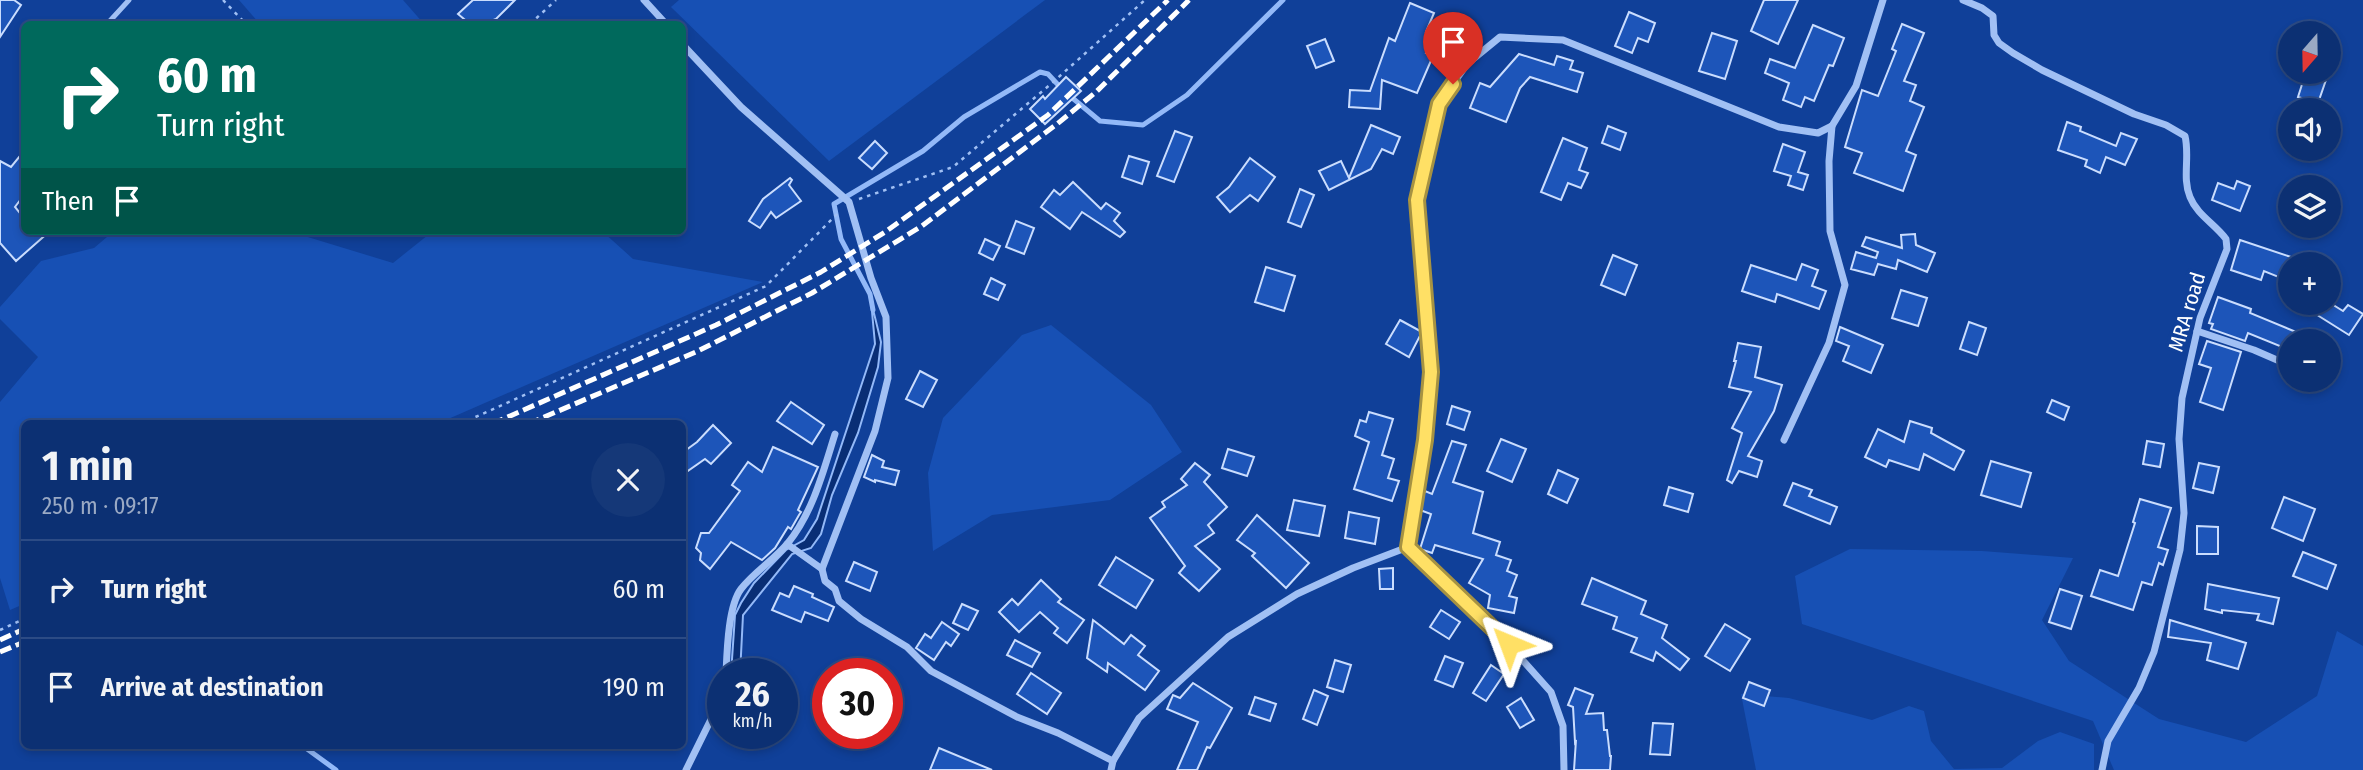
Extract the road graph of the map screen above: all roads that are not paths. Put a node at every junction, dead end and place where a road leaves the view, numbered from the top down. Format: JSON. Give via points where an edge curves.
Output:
{"nodes":[{"id":1,"x":129,"y":0,"type":"edge"},
{"id":2,"x":644,"y":0,"type":"edge"},
{"id":3,"x":1883,"y":0,"type":"edge"},
{"id":4,"x":1963,"y":0,"type":"edge"},
{"id":5,"x":110,"y":21,"type":"edge"},
{"id":6,"x":663,"y":21,"type":"edge"},
{"id":7,"x":686,"y":48,"type":"edge"},
{"id":8,"x":1832,"y":126,"type":"junction"},
{"id":9,"x":2197,"y":331,"type":"junction"},
{"id":10,"x":2278,"y":360,"type":"edge"},
{"id":11,"x":835,"y":434,"type":"dead end"},
{"id":12,"x":1784,"y":440,"type":"dead end"},
{"id":13,"x":787,"y":544,"type":"junction"},
{"id":14,"x":1408,"y":547,"type":"junction"},
{"id":15,"x":822,"y":569,"type":"junction"},
{"id":16,"x":727,"y":658,"type":"edge"},
{"id":17,"x":707,"y":727,"type":"edge"},
{"id":18,"x":1114,"y":761,"type":"junction"},
{"id":19,"x":686,"y":770,"type":"edge"},
{"id":20,"x":1111,"y":770,"type":"edge"},
{"id":21,"x":1564,"y":770,"type":"edge"},
{"id":22,"x":2102,"y":770,"type":"edge"}],
"edges":[{"from":1,"to":5,"type":"lane"},
{"from":2,"to":6,"type":"street"},
{"from":3,"to":8,"type":"street","via":[[1856,86]]},
{"from":4,"to":9,"type":"street","name":"MRA road","via":[[1993,16],[1994,35],[2013,53],[2185,136],[2190,196],[2226,239],[2227,249]]},
{"from":7,"to":15,"type":"street","via":[[741,107],[849,202],[886,317],[888,378],[875,431]]},
{"from":8,"to":12,"type":"street","via":[[1830,231],[1845,285],[1829,343]]},
{"from":8,"to":14,"type":"street","via":[[1818,133],[1779,127],[1563,40],[1500,37],[1467,64],[1439,104],[1417,200],[1431,372]]},
{"from":9,"to":10,"type":"street"},
{"from":9,"to":22,"type":"street","name":"MRA road","via":[[2181,411],[2184,513],[2180,550],[2154,652],[2140,688],[2108,741]]},
{"from":11,"to":13,"type":"street","via":[[817,490]]},
{"from":13,"to":15,"type":"street"},
{"from":13,"to":16,"type":"street","via":[[739,591]]},
{"from":14,"to":18,"type":"street","via":[[1297,594],[1228,637],[1139,718]]},
{"from":14,"to":21,"type":"street","via":[[1493,627],[1551,692],[1563,726]]},
{"from":15,"to":18,"type":"street","via":[[839,601],[907,647],[930,671]]},
{"from":17,"to":19,"type":"street"},
{"from":18,"to":20,"type":"street"}]}
